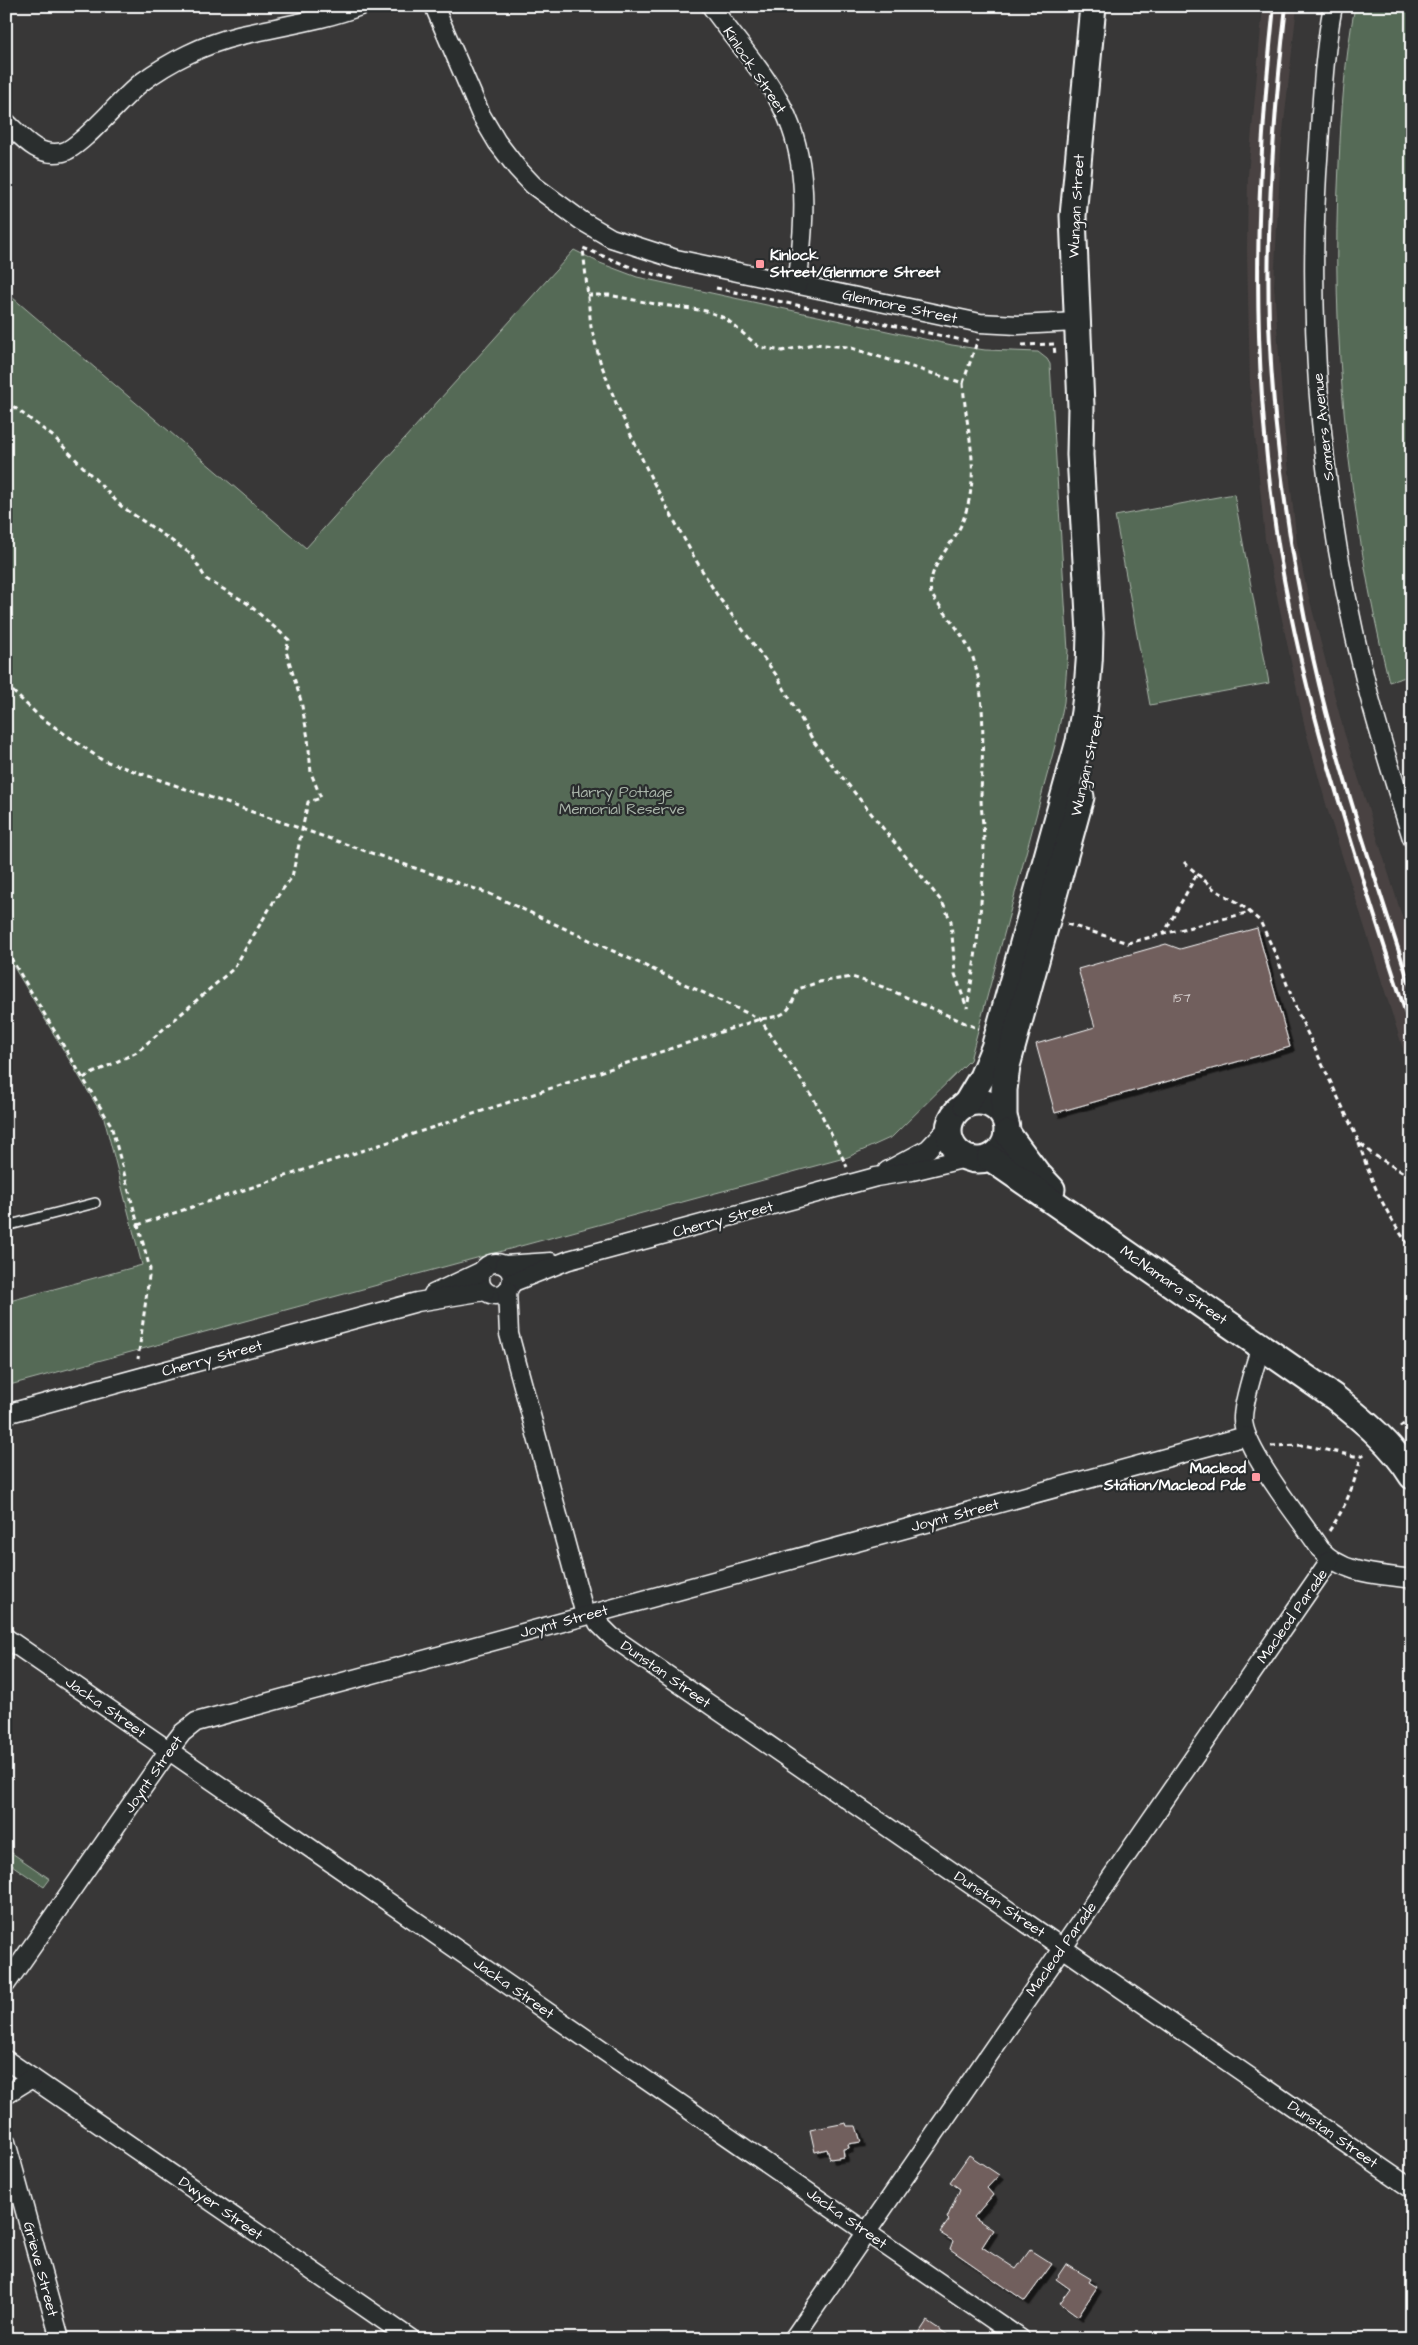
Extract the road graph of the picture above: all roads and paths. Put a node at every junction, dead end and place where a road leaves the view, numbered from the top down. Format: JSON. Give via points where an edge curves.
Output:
{"nodes":[{"id":1,"x":360,"y":6,"type":"edge"},
{"id":2,"x":434,"y":6,"type":"edge"},
{"id":3,"x":711,"y":6,"type":"edge"},
{"id":4,"x":1093,"y":6,"type":"edge"},
{"id":5,"x":1333,"y":6,"type":"edge"},
{"id":6,"x":6,"y":122,"type":"edge"},
{"id":7,"x":680,"y":280,"type":"dead end"},
{"id":8,"x":797,"y":285,"type":"junction"},
{"id":9,"x":714,"y":288,"type":"dead end"},
{"id":10,"x":587,"y":295,"type":"junction"},
{"id":11,"x":980,"y":322,"type":"junction"},
{"id":12,"x":1076,"y":322,"type":"junction"},
{"id":13,"x":977,"y":342,"type":"junction"},
{"id":14,"x":986,"y":343,"type":"dead end"},
{"id":15,"x":1019,"y":345,"type":"dead end"},
{"id":16,"x":1055,"y":363,"type":"dead end"},
{"id":17,"x":962,"y":384,"type":"junction"},
{"id":18,"x":6,"y":401,"type":"edge"},
{"id":19,"x":1081,"y":406,"type":"junction"},
{"id":20,"x":6,"y":685,"type":"edge"},
{"id":21,"x":304,"y":830,"type":"junction"},
{"id":22,"x":1412,"y":838,"type":"edge"},
{"id":23,"x":1184,"y":862,"type":"dead end"},
{"id":24,"x":1197,"y":874,"type":"junction"},
{"id":25,"x":1250,"y":912,"type":"junction"},
{"id":26,"x":1049,"y":919,"type":"junction"},
{"id":27,"x":1163,"y":935,"type":"junction"},
{"id":28,"x":6,"y":950,"type":"edge"},
{"id":29,"x":760,"y":1019,"type":"junction"},
{"id":30,"x":997,"y":1037,"type":"junction"},
{"id":31,"x":83,"y":1078,"type":"junction"},
{"id":32,"x":966,"y":1104,"type":"junction"},
{"id":33,"x":1006,"y":1125,"type":"junction"},
{"id":34,"x":949,"y":1127,"type":"junction"},
{"id":35,"x":1359,"y":1142,"type":"junction"},
{"id":36,"x":978,"y":1158,"type":"junction"},
{"id":37,"x":876,"y":1177,"type":"junction"},
{"id":38,"x":1412,"y":1178,"type":"edge"},
{"id":39,"x":854,"y":1183,"type":"junction"},
{"id":40,"x":95,"y":1203,"type":"dead end"},
{"id":41,"x":138,"y":1225,"type":"junction"},
{"id":42,"x":1086,"y":1225,"type":"junction"},
{"id":43,"x":6,"y":1226,"type":"edge"},
{"id":44,"x":1412,"y":1249,"type":"edge"},
{"id":45,"x":569,"y":1260,"type":"junction"},
{"id":46,"x":504,"y":1265,"type":"junction"},
{"id":47,"x":482,"y":1271,"type":"junction"},
{"id":48,"x":509,"y":1287,"type":"junction"},
{"id":49,"x":487,"y":1292,"type":"junction"},
{"id":50,"x":417,"y":1302,"type":"junction"},
{"id":51,"x":510,"y":1334,"type":"junction"},
{"id":52,"x":1261,"y":1346,"type":"junction"},
{"id":53,"x":135,"y":1379,"type":"junction"},
{"id":54,"x":6,"y":1414,"type":"edge"},
{"id":55,"x":1412,"y":1418,"type":"edge"},
{"id":56,"x":1403,"y":1425,"type":"dead end"},
{"id":57,"x":1250,"y":1443,"type":"junction"},
{"id":58,"x":1367,"y":1452,"type":"dead end"},
{"id":59,"x":1361,"y":1456,"type":"junction"},
{"id":60,"x":1412,"y":1476,"type":"edge"},
{"id":61,"x":1326,"y":1535,"type":"dead end"},
{"id":62,"x":1330,"y":1560,"type":"junction"},
{"id":63,"x":1412,"y":1579,"type":"edge"},
{"id":64,"x":590,"y":1614,"type":"junction"},
{"id":65,"x":6,"y":1638,"type":"edge"},
{"id":66,"x":169,"y":1750,"type":"junction"},
{"id":67,"x":1062,"y":1947,"type":"junction"},
{"id":68,"x":6,"y":1984,"type":"edge"},
{"id":69,"x":6,"y":2060,"type":"edge"},
{"id":70,"x":32,"y":2078,"type":"junction"},
{"id":71,"x":6,"y":2094,"type":"edge"},
{"id":72,"x":6,"y":2142,"type":"edge"},
{"id":73,"x":1412,"y":2188,"type":"edge"},
{"id":74,"x":867,"y":2232,"type":"junction"},
{"id":75,"x":60,"y":2339,"type":"edge"},
{"id":76,"x":411,"y":2339,"type":"edge"},
{"id":77,"x":793,"y":2339,"type":"edge"},
{"id":78,"x":1021,"y":2339,"type":"edge"}],
"edges":[{"from":1,"to":6,"type":"street","via":[[318,19],[237,36],[194,52],[142,82],[80,142],[64,152],[39,150]]},
{"from":2,"to":8,"type":"street","name":"Glenmore Street","via":[[481,115],[517,168],[557,204],[611,238],[638,248]]},
{"from":3,"to":8,"type":"street","name":"Kinlock Street","via":[[763,77],[790,125],[798,151],[803,191],[804,216]]},
{"from":4,"to":12,"type":"street","name":"Wungan Street","via":[[1073,216]]},
{"from":5,"to":22,"type":"street","name":"Somers Avenue","via":[[1321,112],[1315,222],[1314,316],[1322,427],[1335,529],[1353,626],[1376,720]]},
{"from":7,"to":10,"type":"path","via":[[638,270],[583,248]]},
{"from":8,"to":11,"type":"street","name":"Glenmore Street"},
{"from":9,"to":13,"type":"path"},
{"from":10,"to":17,"type":"path","via":[[609,295],[706,311],[725,318],[759,347],[782,350],[814,344],[848,347]]},
{"from":10,"to":17,"type":"path","via":[[591,327],[603,369],[659,494],[717,595],[777,676],[814,742],[942,902],[951,921],[955,974],[966,1008],[975,967],[984,840],[980,690],[974,659],[929,586],[934,570],[961,526],[971,493],[973,448]]},
{"from":11,"to":12,"type":"street","name":"Glenmore Street","via":[[1018,325]]},
{"from":11,"to":13,"type":"path"},
{"from":12,"to":19,"type":"street","name":"Wungan Street"},
{"from":13,"to":14,"type":"path"},
{"from":13,"to":17,"type":"path"},
{"from":15,"to":16,"type":"path","via":[[1054,344]]},
{"from":18,"to":21,"type":"path","via":[[54,438],[121,506],[191,554],[206,579],[247,603],[289,640],[286,651],[301,701],[311,773],[321,798],[308,802]]},
{"from":19,"to":26,"type":"street","name":"Wungan Street","via":[[1093,455],[1099,516],[1106,628],[1105,667],[1094,746]]},
{"from":19,"to":30,"type":"street","name":"Wungan Street","via":[[1080,455],[1090,633],[1085,706],[1079,741]]},
{"from":20,"to":21,"type":"path","via":[[39,716],[102,760]]},
{"from":21,"to":29,"type":"path","via":[[490,894]]},
{"from":21,"to":31,"type":"path","via":[[292,877],[234,968],[137,1052]]},
{"from":23,"to":24,"type":"path"},
{"from":24,"to":25,"type":"path","via":[[1215,890]]},
{"from":24,"to":27,"type":"path"},
{"from":25,"to":27,"type":"path"},
{"from":25,"to":35,"type":"path","via":[[1260,921],[1297,1011]]},
{"from":26,"to":27,"type":"path","via":[[1128,943]]},
{"from":26,"to":33,"type":"street","name":"Wungan Street","via":[[1007,1066],[1004,1090]]},
{"from":28,"to":31,"type":"path"},
{"from":29,"to":30,"type":"path","via":[[780,1017],[792,1006],[798,989],[852,977],[891,990]]},
{"from":29,"to":39,"type":"path","via":[[814,1099]]},
{"from":29,"to":41,"type":"path"},
{"from":30,"to":32,"type":"street","name":"Wungan Street","via":[[982,1077]]},
{"from":31,"to":41,"type":"path","via":[[112,1125]]},
{"from":32,"to":33,"type":"street","via":[[983,1102],[999,1110]]},
{"from":32,"to":34,"type":"street","via":[[952,1117]]},
{"from":33,"to":36,"type":"street","via":[[1002,1148]]},
{"from":33,"to":42,"type":"street","name":"McNamara Street","via":[[1037,1173]]},
{"from":34,"to":36,"type":"street","via":[[952,1145]]},
{"from":34,"to":37,"type":"street","name":"Cherry Street","via":[[928,1149]]},
{"from":35,"to":38,"type":"path"},
{"from":35,"to":44,"type":"path","via":[[1366,1165],[1393,1222]]},
{"from":36,"to":37,"type":"street","name":"Cherry Street"},
{"from":36,"to":42,"type":"street","name":"McNamara Street"},
{"from":37,"to":39,"type":"street","name":"Cherry Street"},
{"from":39,"to":45,"type":"street","name":"Cherry Street"},
{"from":40,"to":43,"type":"lane"},
{"from":41,"to":53,"type":"path","via":[[150,1269]]},
{"from":42,"to":52,"type":"street","name":"McNamara Street"},
{"from":45,"to":46,"type":"street","name":"Cherry Street"},
{"from":45,"to":48,"type":"street","name":"Cherry Street"},
{"from":46,"to":47,"type":"street","via":[[492,1264]]},
{"from":46,"to":48,"type":"street","via":[[510,1273]]},
{"from":47,"to":49,"type":"street","via":[[480,1280]]},
{"from":47,"to":50,"type":"street","name":"Cherry Street"},
{"from":48,"to":49,"type":"street","via":[[499,1295]]},
{"from":48,"to":51,"type":"street","name":"Dunstan Street"},
{"from":49,"to":50,"type":"street","name":"Cherry Street"},
{"from":49,"to":51,"type":"street","name":"Dunstan Street"},
{"from":50,"to":53,"type":"street","name":"Cherry Street"},
{"from":51,"to":64,"type":"street","name":"Dunstan Street"},
{"from":52,"to":57,"type":"street","via":[[1243,1416]]},
{"from":52,"to":60,"type":"street","name":"McNamara Street","via":[[1360,1417]]},
{"from":53,"to":54,"type":"street","name":"Cherry Street"},
{"from":55,"to":56,"type":"path"},
{"from":57,"to":59,"type":"path","via":[[1303,1445]]},
{"from":57,"to":62,"type":"street"},
{"from":57,"to":64,"type":"street","name":"Joynt Street"},
{"from":58,"to":59,"type":"path"},
{"from":59,"to":61,"type":"path","via":[[1343,1509]]},
{"from":62,"to":63,"type":"street","via":[[1356,1570]]},
{"from":62,"to":67,"type":"street","name":"Macleod Parade"},
{"from":64,"to":66,"type":"street","name":"Joynt Street","via":[[202,1720],[189,1726]]},
{"from":64,"to":67,"type":"street","name":"Dunstan Street","via":[[612,1637]]},
{"from":65,"to":66,"type":"street","name":"Jacka Street"},
{"from":66,"to":68,"type":"street","name":"Joynt Street"},
{"from":66,"to":74,"type":"street","name":"Jacka Street"},
{"from":67,"to":73,"type":"street","name":"Dunstan Street"},
{"from":67,"to":74,"type":"street","name":"Macleod Parade"},
{"from":69,"to":70,"type":"street","name":"Dwyer Street"},
{"from":70,"to":71,"type":"street"},
{"from":70,"to":76,"type":"street","name":"Dwyer Street"},
{"from":72,"to":75,"type":"street","name":"Grieve Street"},
{"from":74,"to":77,"type":"street","name":"Macleod Parade"},
{"from":74,"to":78,"type":"street","name":"Jacka Street"}]}
